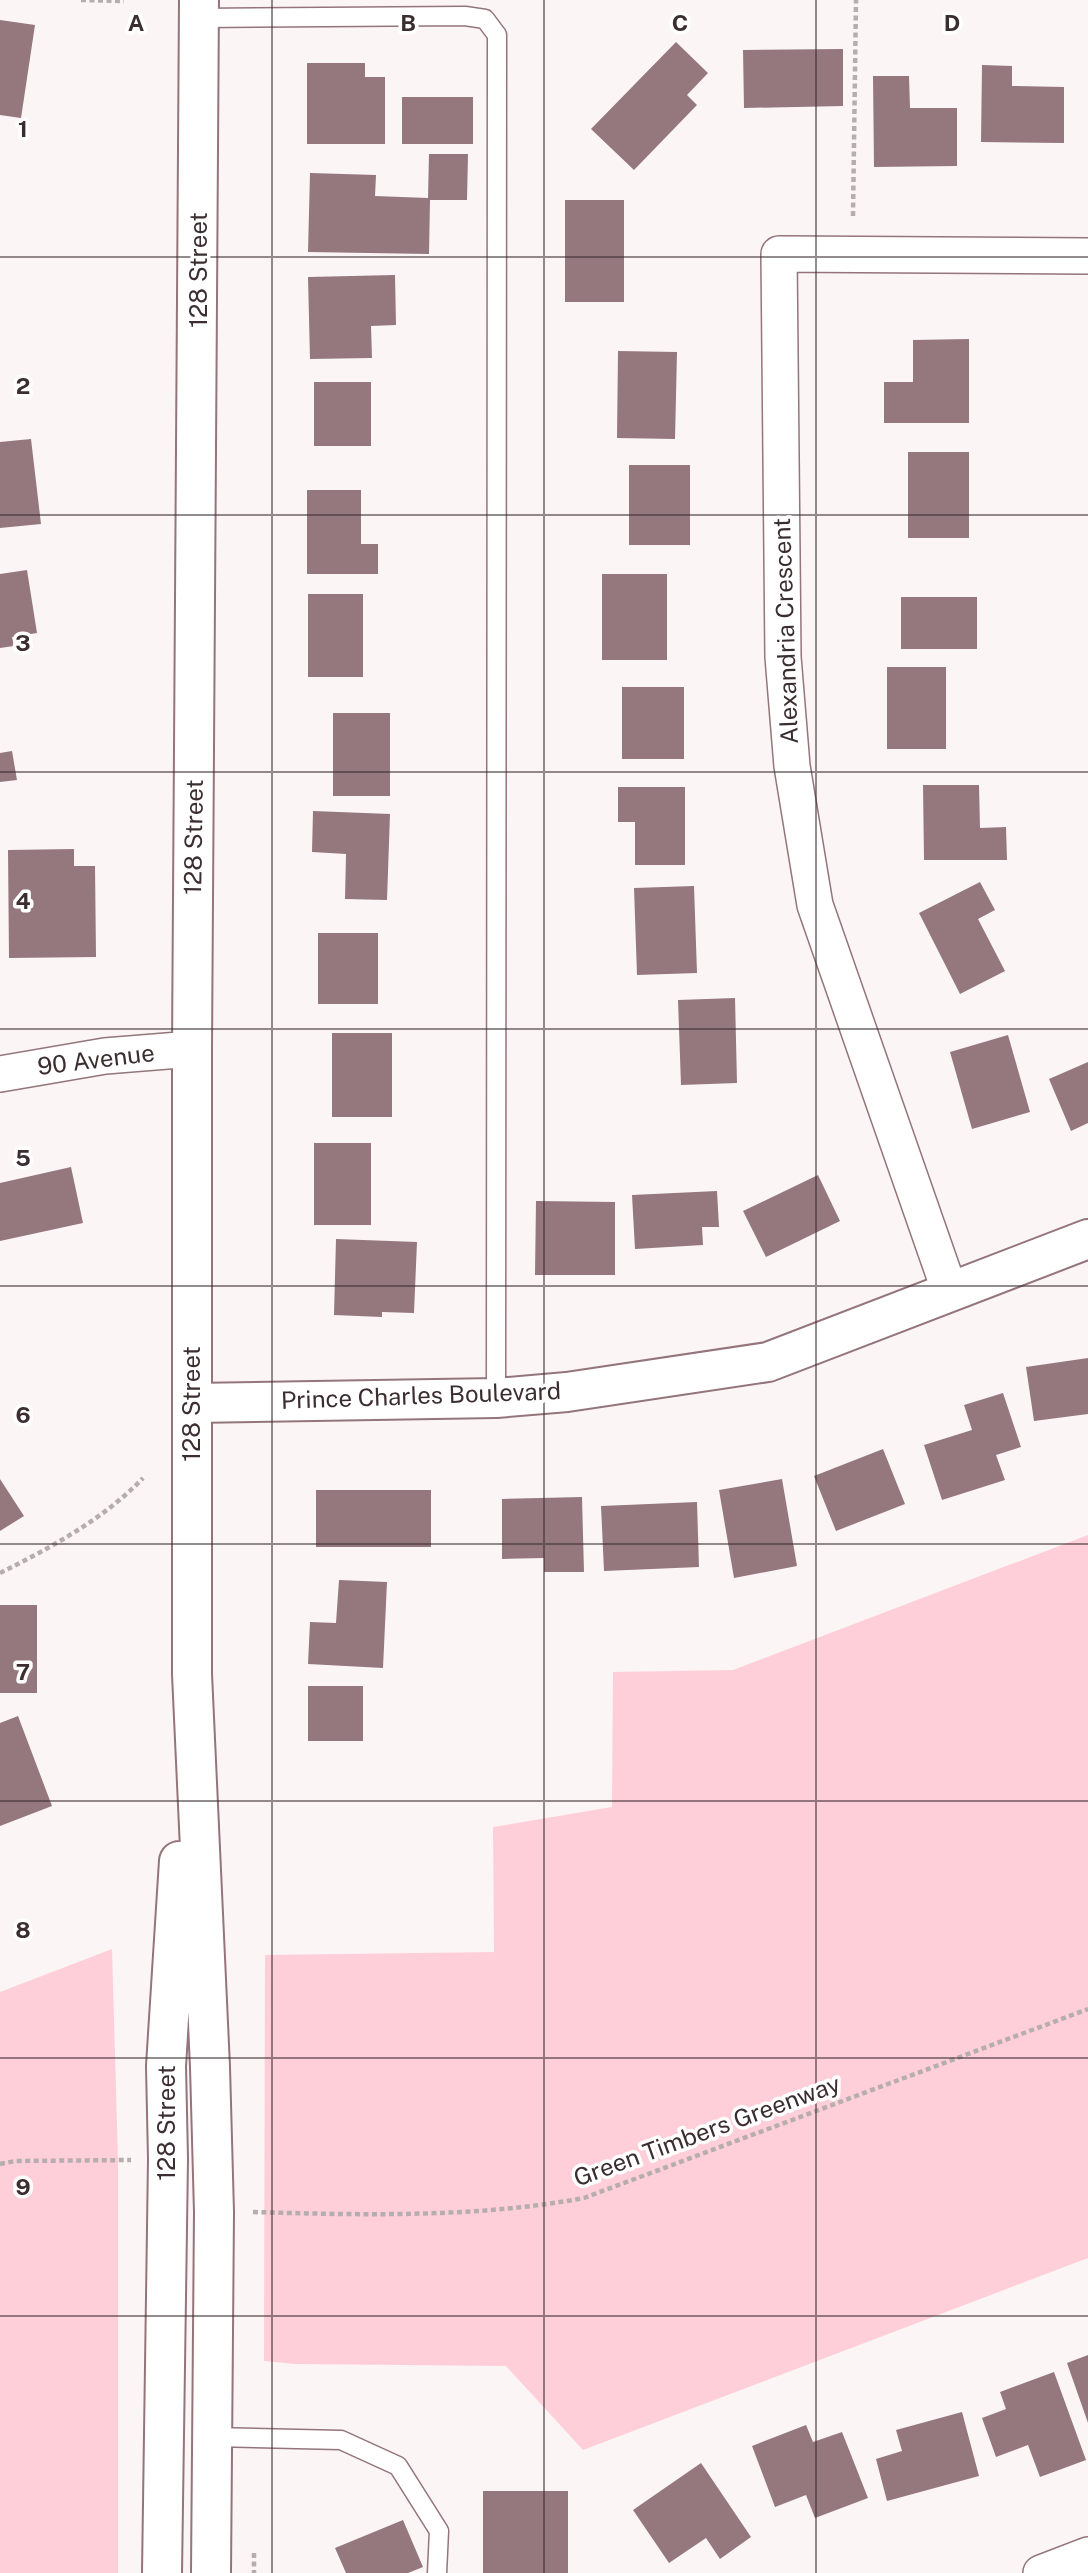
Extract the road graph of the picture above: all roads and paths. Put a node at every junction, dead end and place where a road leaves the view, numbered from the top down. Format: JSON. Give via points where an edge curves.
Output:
{"nodes":[{"id":1,"x":81,"y":0,"type":"edge"},
{"id":2,"x":856,"y":0,"type":"edge"},
{"id":3,"x":124,"y":1,"type":"edge"},
{"id":4,"x":199,"y":9,"type":"edge"},
{"id":5,"x":853,"y":222,"type":"dead end"},
{"id":6,"x":1088,"y":256,"type":"edge"},
{"id":7,"x":192,"y":1049,"type":"junction"},
{"id":8,"x":0,"y":1074,"type":"edge"},
{"id":9,"x":1088,"y":1239,"type":"edge"},
{"id":10,"x":950,"y":1292,"type":"junction"},
{"id":11,"x":496,"y":1398,"type":"junction"},
{"id":12,"x":192,"y":1403,"type":"junction"},
{"id":13,"x":143,"y":1478,"type":"dead end"},
{"id":14,"x":0,"y":1573,"type":"edge"},
{"id":15,"x":192,"y":1674,"type":"junction"},
{"id":16,"x":1088,"y":2009,"type":"edge"},
{"id":17,"x":138,"y":2159,"type":"dead end"},
{"id":18,"x":0,"y":2164,"type":"edge"},
{"id":19,"x":245,"y":2212,"type":"dead end"},
{"id":20,"x":213,"y":2437,"type":"junction"},
{"id":21,"x":1088,"y":2555,"type":"edge"},
{"id":22,"x":162,"y":2573,"type":"edge"},
{"id":23,"x":211,"y":2573,"type":"edge"},
{"id":24,"x":437,"y":2573,"type":"edge"},
{"id":25,"x":1041,"y":2573,"type":"edge"}],
"edges":[{"from":1,"to":3,"type":"path"},
{"from":2,"to":5,"type":"path"},
{"from":4,"to":7,"type":"main road","name":"128 Street"},
{"from":4,"to":11,"type":"lane","via":[[465,16],[485,19],[497,35]]},
{"from":6,"to":10,"type":"street","name":"Alexandria Crescent","via":[[779,254],[783,657],[792,766],[816,905]]},
{"from":7,"to":8,"type":"street","name":"90 Avenue","via":[[113,1055]]},
{"from":7,"to":12,"type":"main road","name":"128 Street"},
{"from":9,"to":10,"type":"main road","name":"Prince Charles Boulevard"},
{"from":10,"to":11,"type":"main road","name":"Prince Charles Boulevard","via":[[768,1362]]},
{"from":11,"to":12,"type":"main road","name":"Prince Charles Boulevard"},
{"from":12,"to":15,"type":"main road","name":"128 Street"},
{"from":13,"to":14,"type":"path","via":[[122,1500],[37,1555]]},
{"from":15,"to":20,"type":"main road","name":"128 Street","via":[[214,2212]]},
{"from":15,"to":22,"type":"main road","name":"128 Street","via":[[166,2066]]},
{"from":16,"to":19,"type":"path","name":"Green Timbers Greenway","via":[[584,2197],[528,2208]]},
{"from":17,"to":18,"type":"path"},
{"from":20,"to":23,"type":"main road","name":"128 Street"},
{"from":20,"to":24,"type":"lane","via":[[341,2440],[398,2466],[439,2531]]},
{"from":21,"to":25,"type":"street"}]}
